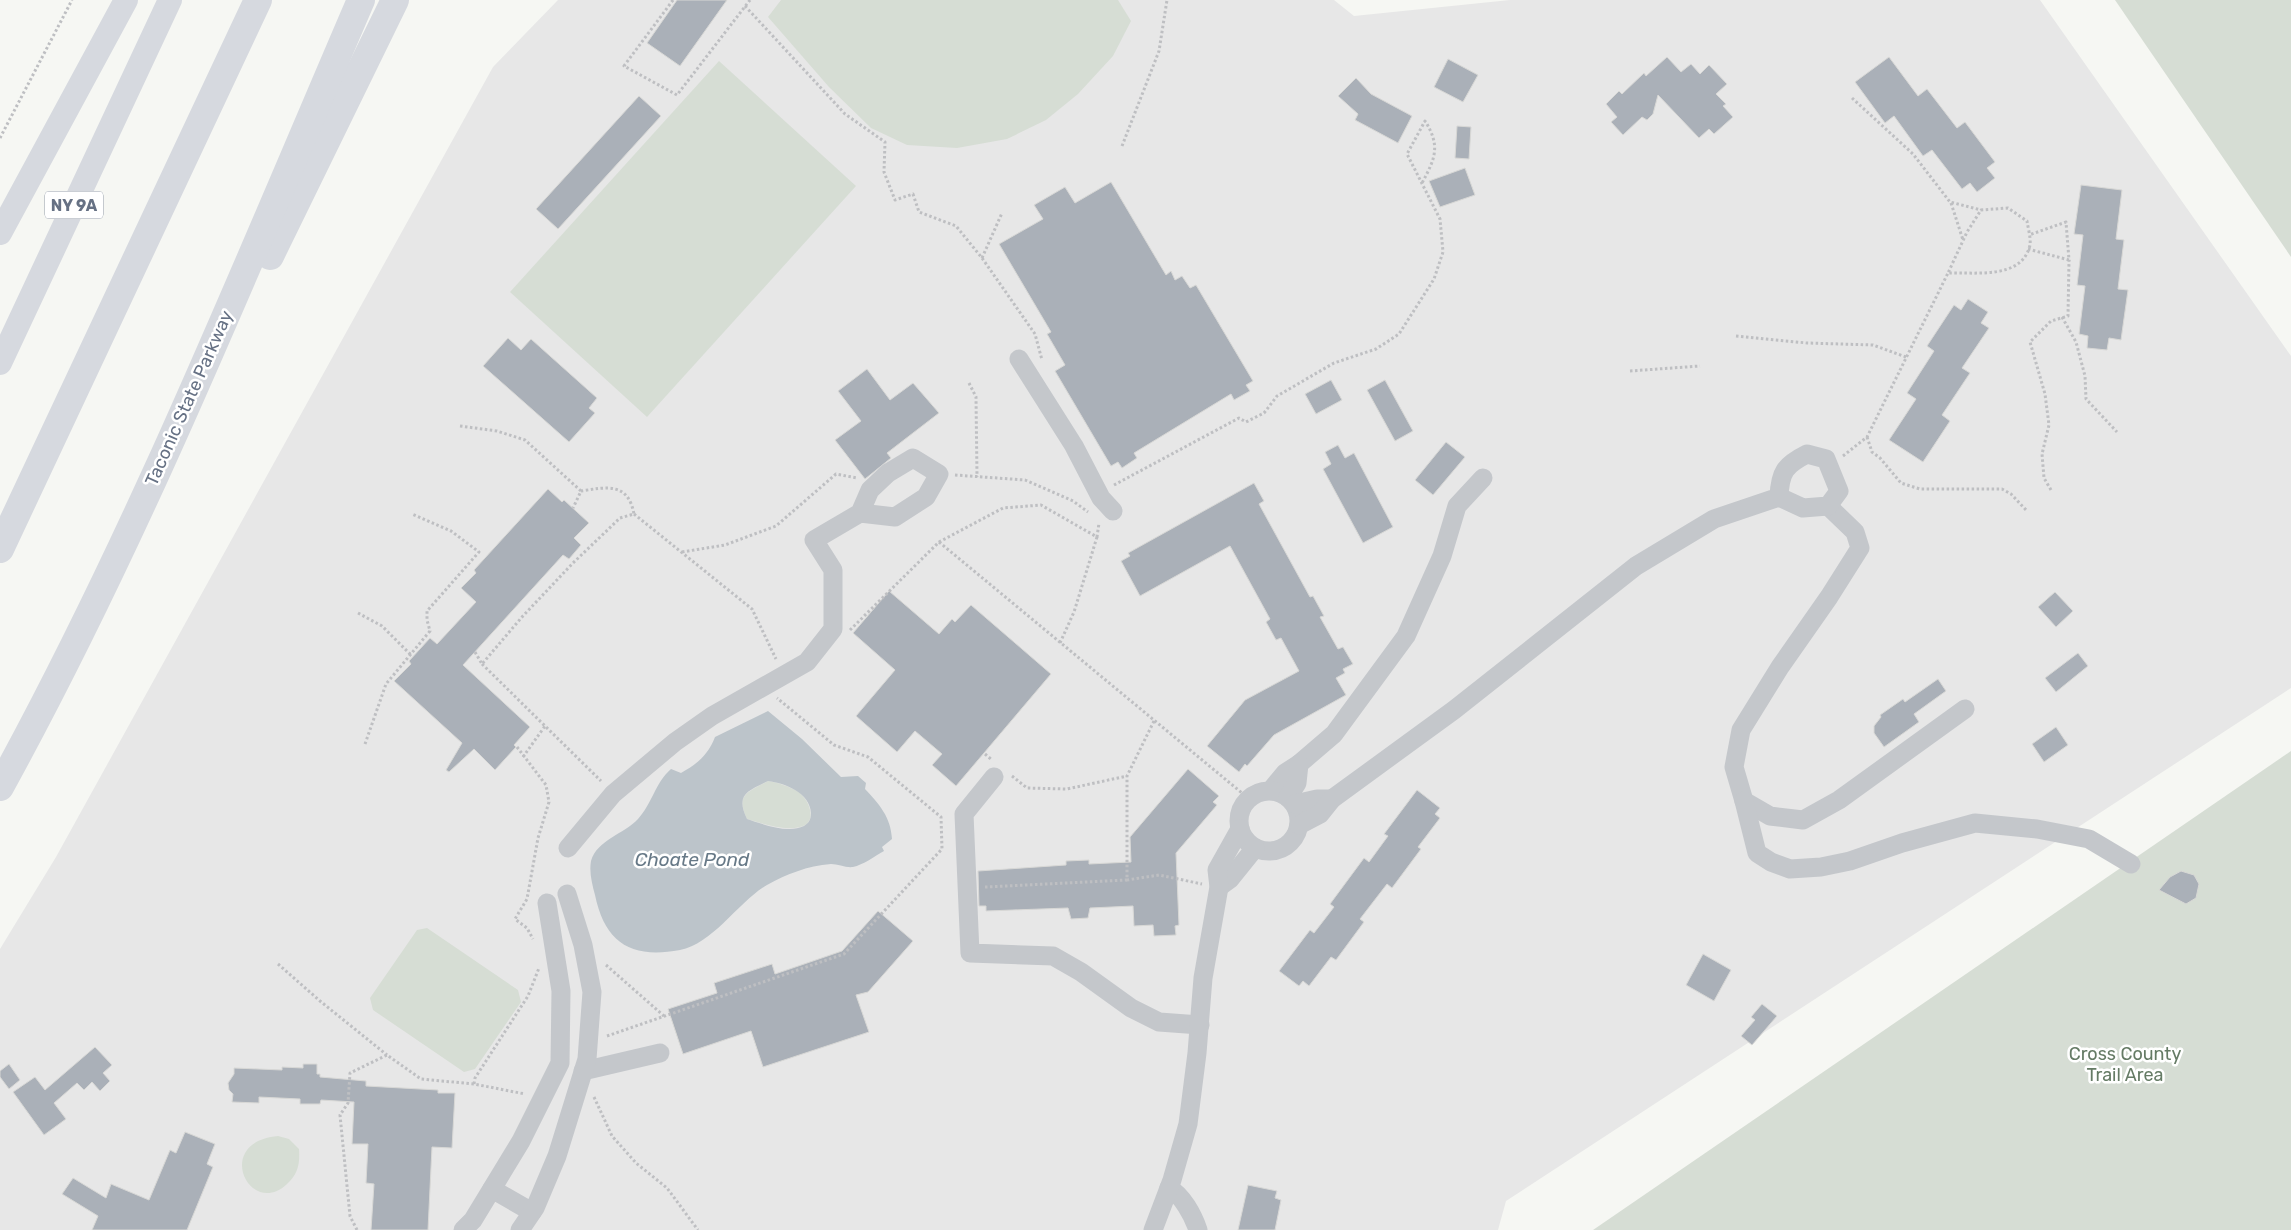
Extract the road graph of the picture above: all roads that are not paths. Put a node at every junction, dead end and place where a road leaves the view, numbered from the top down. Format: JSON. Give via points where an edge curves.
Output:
{"nodes":[{"id":1,"x":126,"y":0,"type":"edge"},
{"id":2,"x":170,"y":0,"type":"edge"},
{"id":3,"x":258,"y":0,"type":"edge"},
{"id":4,"x":361,"y":0,"type":"edge"},
{"id":5,"x":395,"y":0,"type":"edge"},
{"id":6,"x":0,"y":233,"type":"edge"},
{"id":7,"x":1020,"y":359,"type":"dead end"},
{"id":8,"x":0,"y":363,"type":"edge"},
{"id":9,"x":187,"y":404,"type":"junction"},
{"id":10,"x":1483,"y":478,"type":"dead end"},
{"id":11,"x":1779,"y":497,"type":"junction"},
{"id":12,"x":1828,"y":506,"type":"junction"},
{"id":13,"x":860,"y":512,"type":"junction"},
{"id":14,"x":1105,"y":512,"type":"road end"},
{"id":15,"x":0,"y":549,"type":"edge"},
{"id":16,"x":1965,"y":709,"type":"dead end"},
{"id":17,"x":999,"y":771,"type":"road end"},
{"id":18,"x":0,"y":787,"type":"edge"},
{"id":19,"x":1285,"y":797,"type":"junction"},
{"id":20,"x":1332,"y":799,"type":"junction"},
{"id":21,"x":1744,"y":801,"type":"junction"},
{"id":22,"x":1299,"y":825,"type":"junction"},
{"id":23,"x":1240,"y":829,"type":"junction"},
{"id":24,"x":568,"y":848,"type":"dead end"},
{"id":25,"x":1255,"y":848,"type":"junction"},
{"id":26,"x":2131,"y":864,"type":"dead end"},
{"id":27,"x":1219,"y":887,"type":"junction"},
{"id":28,"x":567,"y":894,"type":"dead end"},
{"id":29,"x":548,"y":903,"type":"dead end"},
{"id":30,"x":1200,"y":1025,"type":"junction"},
{"id":31,"x":660,"y":1053,"type":"dead end"},
{"id":32,"x":588,"y":1069,"type":"junction"},
{"id":33,"x":1169,"y":1188,"type":"junction"},
{"id":34,"x":492,"y":1189,"type":"junction"},
{"id":35,"x":532,"y":1212,"type":"junction"},
{"id":36,"x":462,"y":1230,"type":"edge"},
{"id":37,"x":520,"y":1230,"type":"edge"},
{"id":38,"x":1153,"y":1230,"type":"edge"},
{"id":39,"x":1198,"y":1230,"type":"edge"}],
"edges":[{"from":1,"to":6,"type":"main road","number":"NY 9A"},
{"from":2,"to":8,"type":"main road","number":"NY 9A"},
{"from":3,"to":15,"type":"highway"},
{"from":4,"to":9,"type":"highway","name":"Taconic State Parkway"},
{"from":5,"to":9,"type":"highway","via":[[267,262]]},
{"from":7,"to":14,"type":"street","via":[[1074,446]]},
{"from":9,"to":18,"type":"highway","name":"Taconic State Parkway","via":[[79,636]]},
{"from":10,"to":19,"type":"street","via":[[1457,506],[1442,556],[1406,636],[1334,734],[1299,764],[1297,783]]},
{"from":11,"to":12,"type":"street","via":[[1804,508]]},
{"from":11,"to":12,"type":"street","via":[[1780,479],[1790,463],[1807,454],[1826,459],[1830,466],[1839,491]]},
{"from":11,"to":20,"type":"street","via":[[1714,519],[1636,566],[1454,710]]},
{"from":12,"to":21,"type":"street","via":[[1855,532],[1860,548],[1741,730],[1734,767]]},
{"from":13,"to":13,"type":"street","via":[[870,490],[888,473],[913,458],[939,474],[926,497],[895,517]]},
{"from":13,"to":24,"type":"street","via":[[814,540],[833,570],[833,629],[807,662],[712,716],[675,742],[613,794]]},
{"from":16,"to":21,"type":"street","via":[[1839,800],[1803,820],[1770,816]]},
{"from":17,"to":30,"type":"street","via":[[964,814],[970,953],[1053,956],[1131,1008],[1159,1022]]},
{"from":19,"to":20,"type":"street"},
{"from":19,"to":22,"type":"street","via":[[1298,814]]},
{"from":19,"to":23,"type":"street","via":[[1255,793],[1239,812]]},
{"from":20,"to":22,"type":"street","via":[[1320,814]]},
{"from":21,"to":26,"type":"street","via":[[1757,853],[1790,869],[1850,861],[1975,823],[2037,829],[2089,839]]},
{"from":22,"to":25,"type":"street","via":[[1283,848],[1274,851]]},
{"from":23,"to":25,"type":"street","via":[[1243,837]]},
{"from":23,"to":27,"type":"street","via":[[1218,870]]},
{"from":25,"to":27,"type":"street","via":[[1230,879]]},
{"from":27,"to":30,"type":"street"},
{"from":28,"to":32,"type":"street","via":[[583,945],[592,992]]},
{"from":29,"to":34,"type":"street","via":[[561,991],[560,1063]]},
{"from":30,"to":33,"type":"street","via":[[1188,1124]]},
{"from":31,"to":32,"type":"street"},
{"from":32,"to":35,"type":"street","via":[[557,1156]]},
{"from":33,"to":38,"type":"street"},
{"from":33,"to":39,"type":"street","via":[[1177,1192]]},
{"from":34,"to":35,"type":"street"},
{"from":34,"to":36,"type":"street","via":[[473,1220]]},
{"from":35,"to":37,"type":"street"}]}
